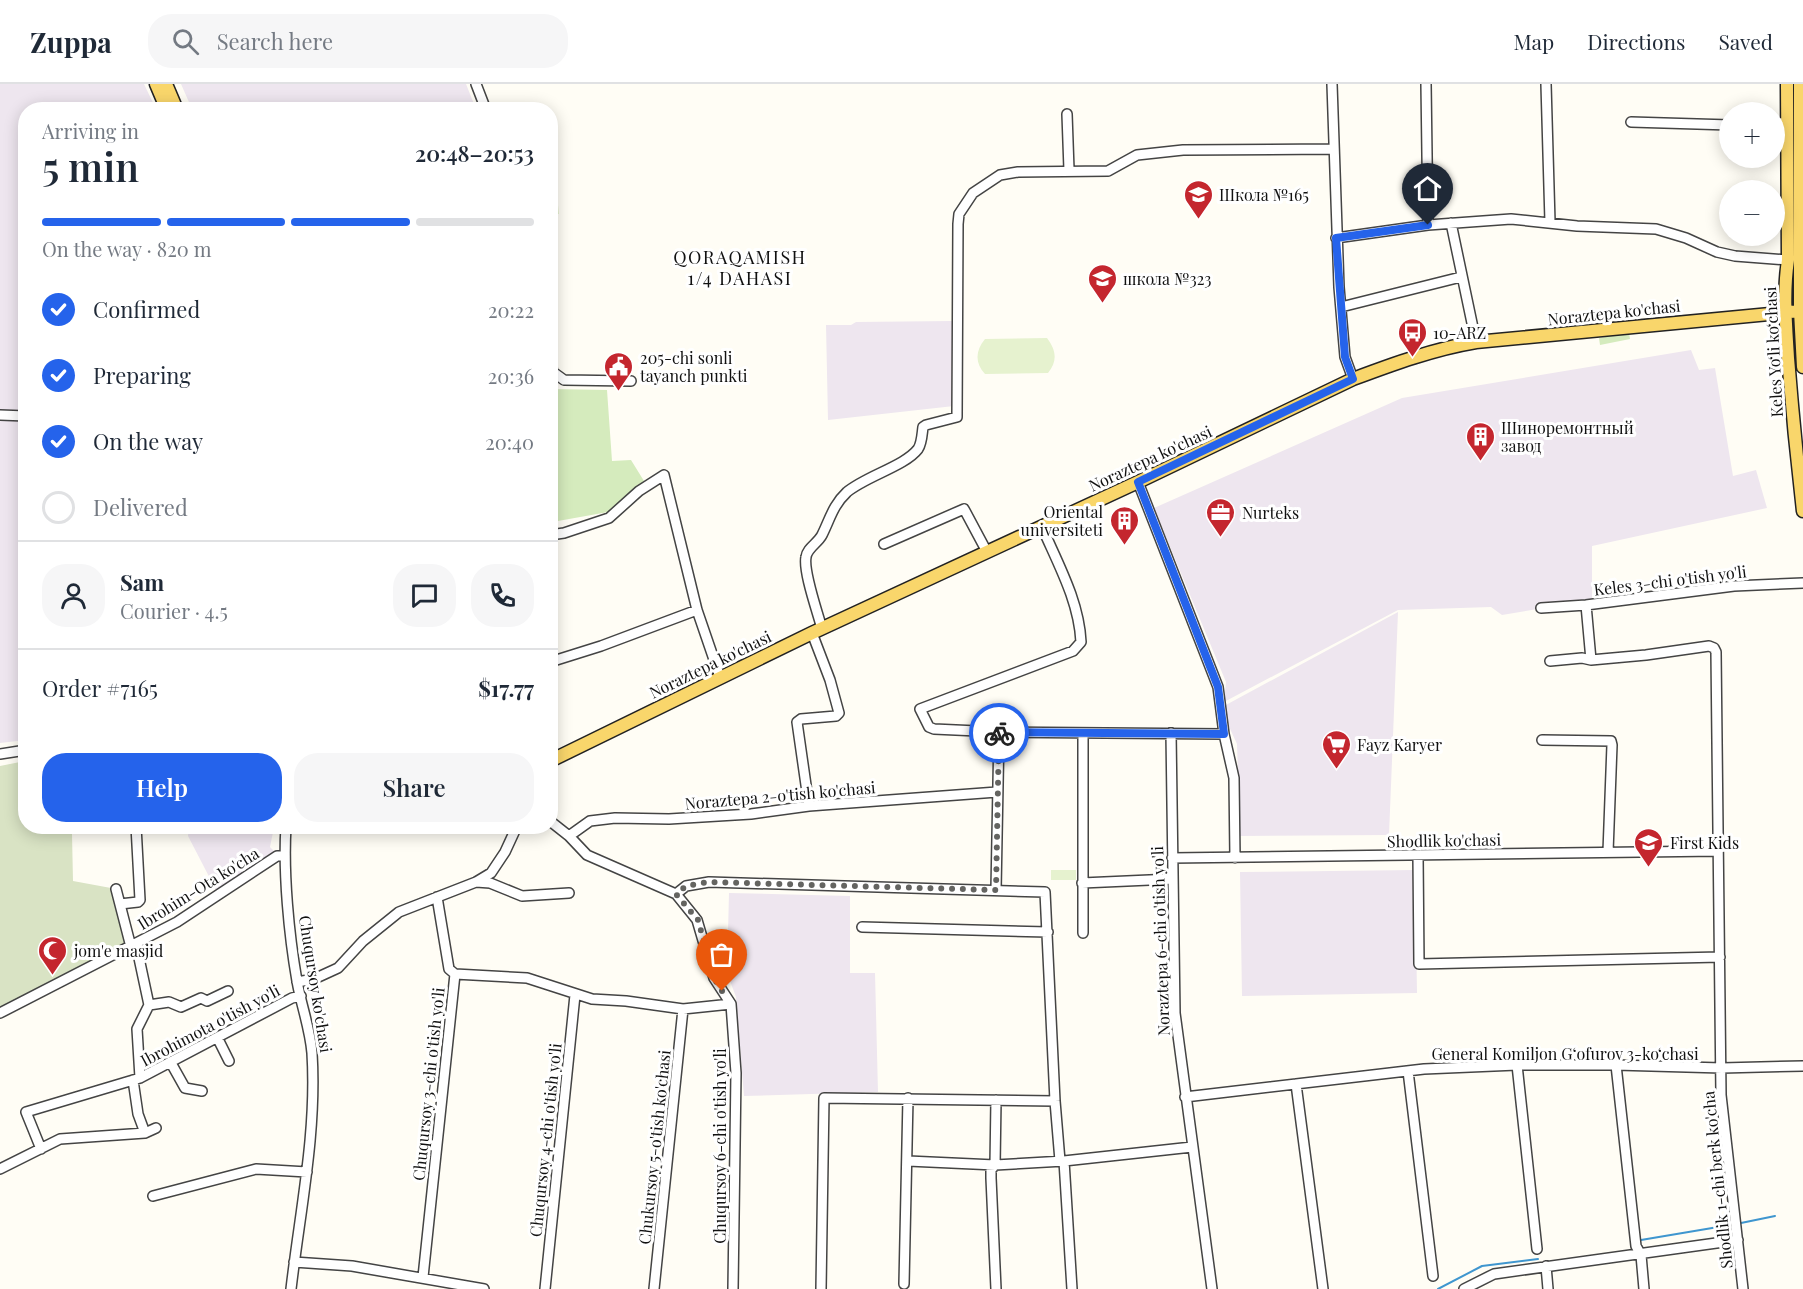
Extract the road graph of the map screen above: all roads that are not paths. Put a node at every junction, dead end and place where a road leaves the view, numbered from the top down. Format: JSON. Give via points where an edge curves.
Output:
{"nodes":[{"id":1,"x":156,"y":84,"type":"edge"},
{"id":2,"x":166,"y":84,"type":"edge"},
{"id":3,"x":476,"y":84,"type":"edge"},
{"id":4,"x":1332,"y":84,"type":"edge"},
{"id":5,"x":1426,"y":84,"type":"edge"},
{"id":6,"x":1546,"y":84,"type":"edge"},
{"id":7,"x":1788,"y":84,"type":"edge"},
{"id":8,"x":1800,"y":84,"type":"edge"},
{"id":9,"x":164,"y":102,"type":"edge"},
{"id":10,"x":174,"y":102,"type":"edge"},
{"id":11,"x":483,"y":102,"type":"edge"},
{"id":12,"x":1067,"y":114,"type":"dead end"},
{"id":13,"x":1631,"y":122,"type":"dead end"},
{"id":14,"x":1788,"y":123,"type":"joint"},
{"id":15,"x":1719,"y":125,"type":"edge"},
{"id":16,"x":1333,"y":149,"type":"junction"},
{"id":17,"x":1069,"y":170,"type":"junction"},
{"id":18,"x":1550,"y":222,"type":"junction"},
{"id":19,"x":1451,"y":223,"type":"junction"},
{"id":20,"x":1428,"y":225,"type":"junction"},
{"id":21,"x":1336,"y":238,"type":"junction"},
{"id":22,"x":1788,"y":260,"type":"junction"},
{"id":23,"x":1461,"y":277,"type":"junction"},
{"id":24,"x":1801,"y":283,"type":"edge"},
{"id":25,"x":1341,"y":307,"type":"junction"},
{"id":26,"x":1784,"y":312,"type":"junction"},
{"id":27,"x":1800,"y":312,"type":"junction"},
{"id":28,"x":1476,"y":342,"type":"junction"},
{"id":29,"x":1803,"y":367,"type":"edge"},
{"id":30,"x":558,"y":375,"type":"edge"},
{"id":31,"x":1353,"y":379,"type":"junction"},
{"id":32,"x":631,"y":381,"type":"dead end"},
{"id":33,"x":0,"y":415,"type":"edge"},
{"id":34,"x":18,"y":416,"type":"edge"},
{"id":35,"x":1138,"y":482,"type":"junction"},
{"id":36,"x":1803,"y":511,"type":"edge"},
{"id":37,"x":1042,"y":527,"type":"junction"},
{"id":38,"x":558,"y":533,"type":"edge"},
{"id":39,"x":884,"y":544,"type":"dead end"},
{"id":40,"x":987,"y":552,"type":"junction"},
{"id":41,"x":1803,"y":583,"type":"edge"},
{"id":42,"x":1586,"y":605,"type":"junction"},
{"id":43,"x":1540,"y":608,"type":"dead end"},
{"id":44,"x":696,"y":610,"type":"junction"},
{"id":45,"x":817,"y":631,"type":"junction"},
{"id":46,"x":558,"y":660,"type":"edge"},
{"id":47,"x":1591,"y":660,"type":"junction"},
{"id":48,"x":1550,"y":661,"type":"dead end"},
{"id":49,"x":720,"y":677,"type":"junction"},
{"id":50,"x":999,"y":732,"type":"junction"},
{"id":51,"x":1171,"y":732,"type":"junction"},
{"id":52,"x":1083,"y":733,"type":"junction"},
{"id":53,"x":1224,"y":734,"type":"junction"},
{"id":54,"x":1542,"y":740,"type":"dead end"},
{"id":55,"x":18,"y":751,"type":"edge"},
{"id":56,"x":0,"y":754,"type":"edge"},
{"id":57,"x":558,"y":757,"type":"edge"},
{"id":58,"x":997,"y":792,"type":"junction"},
{"id":59,"x":809,"y":806,"type":"junction"},
{"id":60,"x":558,"y":827,"type":"edge"},
{"id":61,"x":136,"y":834,"type":"edge"},
{"id":62,"x":286,"y":834,"type":"edge"},
{"id":63,"x":513,"y":834,"type":"edge"},
{"id":64,"x":569,"y":836,"type":"junction"},
{"id":65,"x":1718,"y":851,"type":"junction"},
{"id":66,"x":1608,"y":852,"type":"junction"},
{"id":67,"x":285,"y":856,"type":"junction"},
{"id":68,"x":1418,"y":856,"type":"junction"},
{"id":69,"x":1172,"y":858,"type":"junction"},
{"id":70,"x":1235,"y":858,"type":"junction"},
{"id":71,"x":1173,"y":879,"type":"junction"},
{"id":72,"x":476,"y":882,"type":"junction"},
{"id":73,"x":1082,"y":883,"type":"junction"},
{"id":74,"x":116,"y":889,"type":"dead end"},
{"id":75,"x":996,"y":890,"type":"junction"},
{"id":76,"x":569,"y":894,"type":"dead end"},
{"id":77,"x":676,"y":894,"type":"junction"},
{"id":78,"x":437,"y":897,"type":"junction"},
{"id":79,"x":120,"y":904,"type":"junction"},
{"id":80,"x":862,"y":927,"type":"dead end"},
{"id":81,"x":1048,"y":932,"type":"junction"},
{"id":82,"x":1083,"y":933,"type":"dead end"},
{"id":83,"x":133,"y":945,"type":"junction"},
{"id":84,"x":1720,"y":957,"type":"junction"},
{"id":85,"x":455,"y":975,"type":"junction"},
{"id":86,"x":297,"y":982,"type":"junction"},
{"id":87,"x":228,"y":991,"type":"dead end"},
{"id":88,"x":575,"y":995,"type":"junction"},
{"id":89,"x":301,"y":996,"type":"junction"},
{"id":90,"x":731,"y":1004,"type":"junction"},
{"id":91,"x":149,"y":1005,"type":"junction"},
{"id":92,"x":683,"y":1009,"type":"junction"},
{"id":93,"x":0,"y":1013,"type":"edge"},
{"id":94,"x":218,"y":1039,"type":"junction"},
{"id":95,"x":229,"y":1061,"type":"dead end"},
{"id":96,"x":171,"y":1062,"type":"junction"},
{"id":97,"x":1517,"y":1065,"type":"junction"},
{"id":98,"x":1616,"y":1065,"type":"junction"},
{"id":99,"x":1803,"y":1066,"type":"edge"},
{"id":100,"x":1722,"y":1068,"type":"junction"},
{"id":101,"x":1407,"y":1071,"type":"junction"},
{"id":102,"x":136,"y":1079,"type":"junction"},
{"id":103,"x":1296,"y":1084,"type":"junction"},
{"id":104,"x":202,"y":1091,"type":"dead end"},
{"id":105,"x":1185,"y":1097,"type":"junction"},
{"id":106,"x":908,"y":1098,"type":"junction"},
{"id":107,"x":996,"y":1100,"type":"junction"},
{"id":108,"x":1055,"y":1101,"type":"junction"},
{"id":109,"x":156,"y":1128,"type":"dead end"},
{"id":110,"x":145,"y":1133,"type":"junction"},
{"id":111,"x":1192,"y":1147,"type":"junction"},
{"id":112,"x":40,"y":1149,"type":"junction"},
{"id":113,"x":908,"y":1161,"type":"junction"},
{"id":114,"x":1062,"y":1161,"type":"junction"},
{"id":115,"x":995,"y":1165,"type":"junction"},
{"id":116,"x":0,"y":1169,"type":"edge"},
{"id":117,"x":307,"y":1172,"type":"junction"},
{"id":118,"x":153,"y":1196,"type":"dead end"},
{"id":119,"x":1738,"y":1240,"type":"junction"},
{"id":120,"x":1537,"y":1249,"type":"dead end"},
{"id":121,"x":1641,"y":1255,"type":"junction"},
{"id":122,"x":294,"y":1262,"type":"junction"},
{"id":123,"x":1546,"y":1266,"type":"junction"},
{"id":124,"x":1433,"y":1276,"type":"dead end"},
{"id":125,"x":423,"y":1277,"type":"junction"},
{"id":126,"x":904,"y":1284,"type":"dead end"},
{"id":127,"x":291,"y":1289,"type":"edge"},
{"id":128,"x":484,"y":1289,"type":"edge"},
{"id":129,"x":545,"y":1289,"type":"edge"},
{"id":130,"x":654,"y":1289,"type":"edge"},
{"id":131,"x":733,"y":1289,"type":"edge"},
{"id":132,"x":821,"y":1289,"type":"edge"},
{"id":133,"x":996,"y":1289,"type":"edge"},
{"id":134,"x":1072,"y":1289,"type":"edge"},
{"id":135,"x":1212,"y":1289,"type":"edge"},
{"id":136,"x":1323,"y":1289,"type":"edge"},
{"id":137,"x":1464,"y":1289,"type":"edge"},
{"id":138,"x":1548,"y":1289,"type":"edge"},
{"id":139,"x":1644,"y":1289,"type":"edge"},
{"id":140,"x":1743,"y":1289,"type":"edge"}],
"edges":[{"from":1,"to":9,"type":"main road"},
{"from":2,"to":10,"type":"main road"},
{"from":3,"to":11,"type":"street"},
{"from":4,"to":16,"type":"street"},
{"from":5,"to":20,"type":"street"},
{"from":6,"to":18,"type":"street"},
{"from":7,"to":14,"type":"main road","name":"Keles Yoʻli koʻchasi"},
{"from":8,"to":24,"type":"main road","name":"Keles Yoʻli koʻchasi"},
{"from":12,"to":17,"type":"street"},
{"from":13,"to":15,"type":"street"},
{"from":14,"to":22,"type":"main road","name":"Keles Yoʻli koʻchasi"},
{"from":16,"to":17,"type":"street","via":[[1184,150],[1137,155],[1108,171]]},
{"from":16,"to":21,"type":"street"},
{"from":17,"to":45,"type":"street","via":[[1000,175],[973,193],[959,214],[957,417],[923,427],[918,448],[912,454],[848,491],[831,511],[822,535],[806,556]]},
{"from":18,"to":19,"type":"street","via":[[1511,219]]},
{"from":18,"to":22,"type":"street","via":[[1656,229],[1726,254]]},
{"from":19,"to":20,"type":"street"},
{"from":19,"to":23,"type":"street"},
{"from":20,"to":21,"type":"street"},
{"from":21,"to":25,"type":"street"},
{"from":22,"to":26,"type":"main road","name":"Keles Yoʻli koʻchasi"},
{"from":23,"to":25,"type":"street"},
{"from":23,"to":28,"type":"street"},
{"from":24,"to":27,"type":"main road","name":"Keles Yoʻli koʻchasi"},
{"from":25,"to":31,"type":"street","via":[[1345,357]]},
{"from":26,"to":27,"type":"main road","name":"Noraztepa ko'chasi"},
{"from":26,"to":28,"type":"main road","name":"Noraztepa ko'chasi"},
{"from":26,"to":36,"type":"main road","name":"Keles Yoʻli koʻchasi"},
{"from":27,"to":29,"type":"main road","name":"Keles Yoʻli koʻchasi"},
{"from":28,"to":31,"type":"main road","name":"Noraztepa ko'chasi","via":[[1435,350]]},
{"from":30,"to":32,"type":"street","via":[[564,380]]},
{"from":31,"to":35,"type":"main road","name":"Noraztepa ko'chasi"},
{"from":33,"to":34,"type":"street"},
{"from":35,"to":37,"type":"main road","name":"Noraztepa ko'chasi"},
{"from":35,"to":53,"type":"street","via":[[1218,687]]},
{"from":37,"to":40,"type":"main road","name":"Noraztepa ko'chasi"},
{"from":37,"to":50,"type":"street","via":[[1076,606],[1081,642],[1073,651],[920,708],[931,729]]},
{"from":38,"to":44,"type":"street","via":[[609,518],[639,490],[664,475]]},
{"from":39,"to":40,"type":"street","via":[[964,509]]},
{"from":40,"to":45,"type":"main road","name":"Noraztepa ko'chasi"},
{"from":41,"to":42,"type":"street","name":"Keles 3-chi o'tish yo'li","via":[[1734,586]]},
{"from":42,"to":43,"type":"street","name":"Keles 3-chi o'tish yo'li"},
{"from":42,"to":47,"type":"street"},
{"from":44,"to":46,"type":"street"},
{"from":44,"to":49,"type":"street"},
{"from":45,"to":49,"type":"main road","name":"Noraztepa ko'chasi"},
{"from":45,"to":59,"type":"street","via":[[838,712],[837,716],[797,722]]},
{"from":47,"to":48,"type":"street"},
{"from":47,"to":65,"type":"street","name":"Shodlik 1-chi berk ko'cha","via":[[1714,648]]},
{"from":49,"to":57,"type":"main road","name":"Noraztepa ko'chasi"},
{"from":50,"to":52,"type":"street"},
{"from":50,"to":58,"type":"street"},
{"from":51,"to":52,"type":"street"},
{"from":51,"to":53,"type":"street"},
{"from":51,"to":69,"type":"street","name":"Noraztepa 6-chi o'tish yo'li"},
{"from":52,"to":73,"type":"street"},
{"from":53,"to":70,"type":"street","via":[[1234,778]]},
{"from":54,"to":66,"type":"street","via":[[1611,741]]},
{"from":55,"to":56,"type":"street"},
{"from":58,"to":59,"type":"street","name":"Noraztepa 2-o'tish ko'chasi"},
{"from":58,"to":75,"type":"street"},
{"from":59,"to":64,"type":"street","name":"Noraztepa 2-o'tish ko'chasi","via":[[694,818],[590,821]]},
{"from":60,"to":64,"type":"street"},
{"from":61,"to":79,"type":"street","via":[[140,900]]},
{"from":62,"to":67,"type":"street","name":"Chuqursoy ko'chasi"},
{"from":63,"to":72,"type":"street","via":[[491,873]]},
{"from":64,"to":77,"type":"street","via":[[587,855]]},
{"from":65,"to":66,"type":"street","name":"Shodlik ko'chasi"},
{"from":65,"to":84,"type":"street","name":"Shodlik 1-chi berk ko'cha"},
{"from":66,"to":68,"type":"street","name":"Shodlik ko'chasi"},
{"from":67,"to":83,"type":"street","name":"Ibrohim-Ota ko'cha","via":[[277,856],[177,922]]},
{"from":67,"to":86,"type":"street","name":"Chuqursoy ko'chasi"},
{"from":68,"to":70,"type":"street","name":"Shodlik ko'chasi"},
{"from":68,"to":84,"type":"street","via":[[1419,964]]},
{"from":69,"to":70,"type":"street","name":"Shodlik ko'chasi"},
{"from":69,"to":71,"type":"street","name":"Noraztepa 6-chi o'tish yo'li"},
{"from":71,"to":73,"type":"street"},
{"from":71,"to":105,"type":"street","name":"Noraztepa 6-chi o'tish yo'li","via":[[1175,1012]]},
{"from":72,"to":76,"type":"street","via":[[490,883],[522,896]]},
{"from":72,"to":78,"type":"street"},
{"from":73,"to":82,"type":"street"},
{"from":74,"to":79,"type":"street"},
{"from":75,"to":77,"type":"street","via":[[708,882],[686,886]]},
{"from":75,"to":81,"type":"street","via":[[1046,892]]},
{"from":77,"to":90,"type":"street","via":[[698,920],[714,978]]},
{"from":78,"to":85,"type":"street","name":"Chuqursoy 3-chi o'tish yo'li","via":[[449,969]]},
{"from":78,"to":86,"type":"street","via":[[399,912],[338,968]]},
{"from":79,"to":83,"type":"street"},
{"from":80,"to":81,"type":"street"},
{"from":81,"to":108,"type":"street"},
{"from":83,"to":91,"type":"street"},
{"from":83,"to":93,"type":"street","name":"Ibrohim-Ota ko'cha"},
{"from":84,"to":100,"type":"street","name":"Shodlik 1-chi berk ko'cha"},
{"from":85,"to":88,"type":"street","via":[[528,978]]},
{"from":85,"to":125,"type":"street","name":"Chuqursoy 3-chi o'tish yo'li"},
{"from":86,"to":89,"type":"street","name":"Chuqursoy ko'chasi"},
{"from":87,"to":91,"type":"street","via":[[181,1007],[169,1002]]},
{"from":88,"to":92,"type":"street"},
{"from":88,"to":129,"type":"street","name":"Chuqursoy 4-chi o'tish yo'li"},
{"from":89,"to":94,"type":"street","name":"Ibrohimota o'tish yo'li"},
{"from":89,"to":117,"type":"street","name":"Chuqursoy ko'chasi","via":[[313,1067]]},
{"from":90,"to":92,"type":"street"},
{"from":90,"to":131,"type":"street","name":"Chuqursoy 6-chi o'tish yo'li","via":[[736,1073]]},
{"from":91,"to":102,"type":"street","via":[[136,1029]]},
{"from":92,"to":130,"type":"street","name":"Chukursoy 5-o'tish ko'chasi"},
{"from":94,"to":95,"type":"street"},
{"from":94,"to":96,"type":"street","name":"Ibrohimota o'tish yo'li"},
{"from":96,"to":102,"type":"street","name":"Ibrohimota o'tish yo'li"},
{"from":96,"to":104,"type":"street","via":[[185,1088]]},
{"from":97,"to":98,"type":"street","name":"General Komiljon Gʻofurov 3-koʻchasi"},
{"from":97,"to":101,"type":"street","name":"General Komiljon Gʻofurov 3-koʻchasi"},
{"from":97,"to":120,"type":"street"},
{"from":98,"to":100,"type":"street","name":"General Komiljon Gʻofurov 3-koʻchasi"},
{"from":98,"to":121,"type":"street","via":[[1636,1246]]},
{"from":99,"to":100,"type":"street","name":"General Komiljon Gʻofurov 3-koʻchasi"},
{"from":100,"to":119,"type":"street","name":"Shodlik 1-chi berk ko'cha","via":[[1721,1095]]},
{"from":101,"to":103,"type":"street","name":"General Komiljon Gʻofurov 3-koʻchasi"},
{"from":101,"to":124,"type":"street"},
{"from":102,"to":110,"type":"street","name":"Ibrohimota o'tish yo'li","via":[[138,1114]]},
{"from":102,"to":112,"type":"street","name":"Ibrohimota o'tish yo'li","via":[[26,1112]]},
{"from":103,"to":105,"type":"street","name":"General Komiljon Gʻofurov 3-koʻchasi"},
{"from":103,"to":136,"type":"street"},
{"from":105,"to":111,"type":"street","name":"Noraztepa 6-chi o'tish yo'li"},
{"from":106,"to":107,"type":"street"},
{"from":106,"to":113,"type":"street"},
{"from":106,"to":132,"type":"street","via":[[824,1098]]},
{"from":107,"to":108,"type":"street"},
{"from":107,"to":115,"type":"street"},
{"from":108,"to":114,"type":"street"},
{"from":109,"to":110,"type":"street"},
{"from":110,"to":112,"type":"street","via":[[72,1137]]},
{"from":111,"to":114,"type":"street"},
{"from":111,"to":135,"type":"street","name":"Noraztepa 6-chi o'tish yo'li"},
{"from":112,"to":116,"type":"street"},
{"from":113,"to":115,"type":"street"},
{"from":113,"to":126,"type":"street"},
{"from":114,"to":115,"type":"street"},
{"from":114,"to":134,"type":"street"},
{"from":115,"to":133,"type":"street","via":[[991,1178]]},
{"from":117,"to":118,"type":"street","via":[[256,1169]]},
{"from":117,"to":122,"type":"street","name":"Chuqursoy ko'chasi"},
{"from":119,"to":121,"type":"street"},
{"from":119,"to":140,"type":"street","name":"Shodlik 1-chi berk ko'cha"},
{"from":121,"to":123,"type":"street"},
{"from":121,"to":139,"type":"street"},
{"from":122,"to":125,"type":"street"},
{"from":122,"to":127,"type":"street","name":"Chuqursoy ko'chasi"},
{"from":123,"to":137,"type":"street","via":[[1494,1274]]},
{"from":123,"to":138,"type":"street"},
{"from":125,"to":128,"type":"street"}]}
